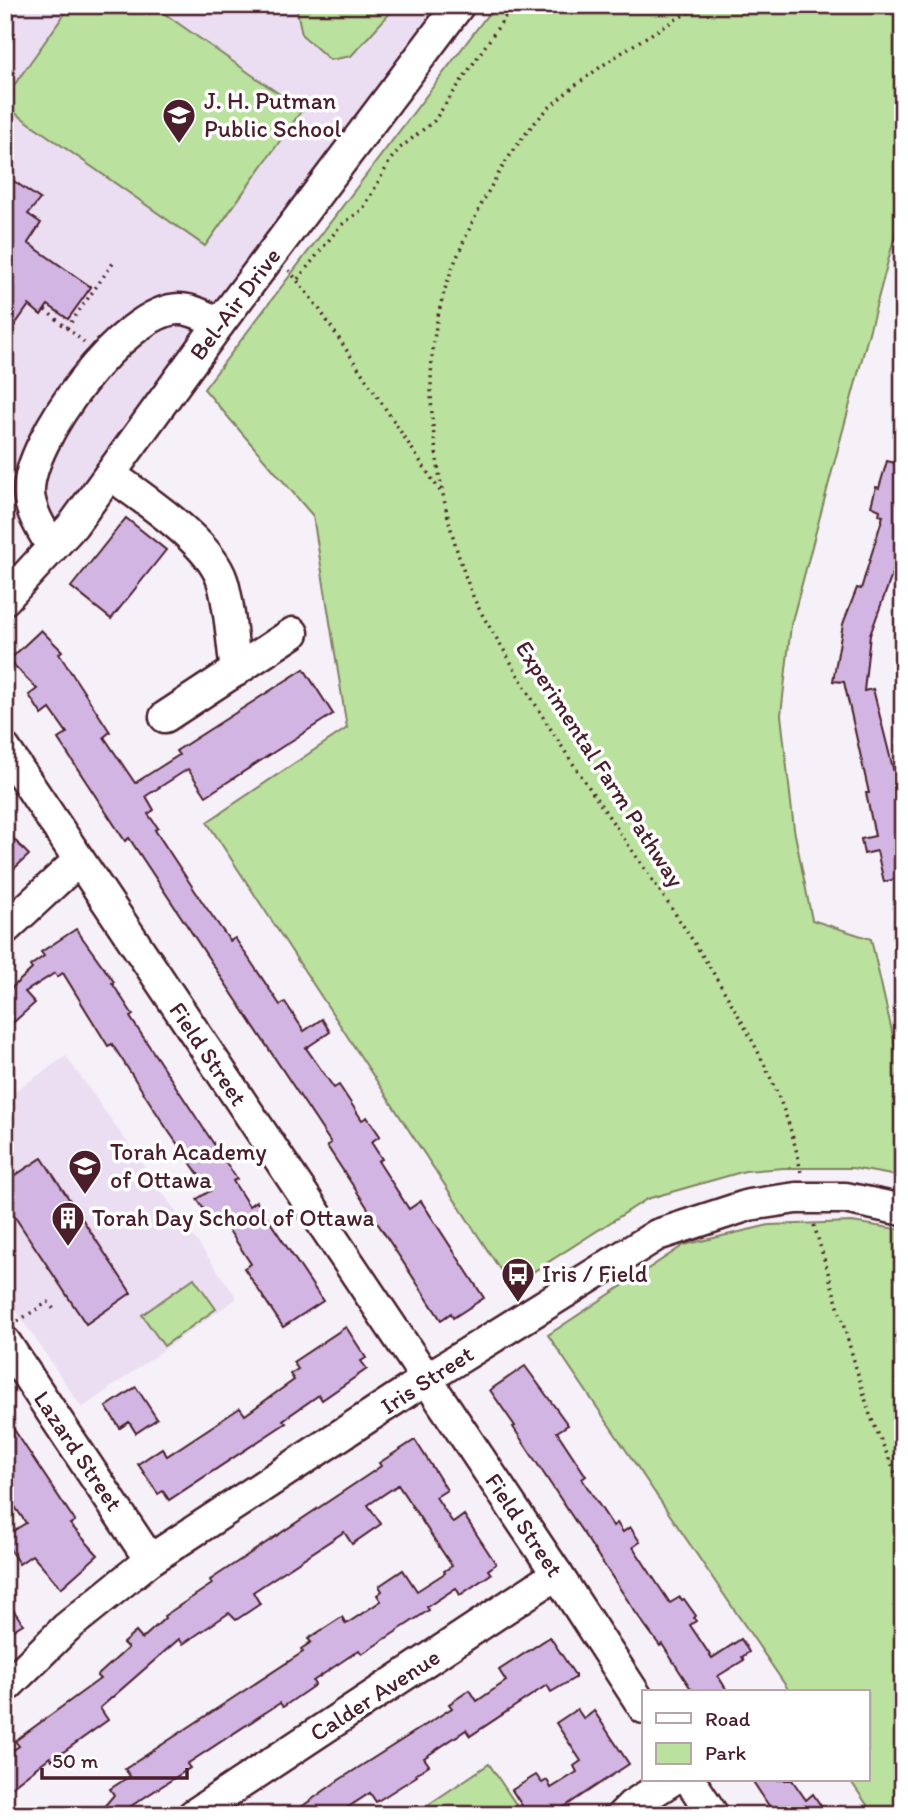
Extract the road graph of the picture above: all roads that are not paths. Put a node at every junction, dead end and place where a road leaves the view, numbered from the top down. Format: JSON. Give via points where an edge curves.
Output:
{"nodes":[{"id":1,"x":459,"y":5,"type":"edge"},
{"id":2,"x":219,"y":324,"type":"junction"},
{"id":3,"x":110,"y":474,"type":"junction"},
{"id":4,"x":52,"y":547,"type":"junction"},
{"id":5,"x":5,"y":599,"type":"edge"},
{"id":6,"x":293,"y":633,"type":"dead end"},
{"id":7,"x":236,"y":671,"type":"junction"},
{"id":8,"x":165,"y":717,"type":"dead end"},
{"id":9,"x":5,"y":749,"type":"edge"},
{"id":10,"x":79,"y":860,"type":"junction"},
{"id":11,"x":5,"y":929,"type":"edge"},
{"id":12,"x":903,"y":1210,"type":"edge"},
{"id":13,"x":8,"y":1334,"type":"edge"},
{"id":14,"x":426,"y":1379,"type":"junction"},
{"id":15,"x":150,"y":1560,"type":"junction"},
{"id":16,"x":557,"y":1574,"type":"junction"},
{"id":17,"x":5,"y":1688,"type":"edge"},
{"id":18,"x":642,"y":1705,"type":"edge"},
{"id":19,"x":669,"y":1782,"type":"edge"},
{"id":20,"x":691,"y":1782,"type":"edge"},
{"id":21,"x":193,"y":1815,"type":"edge"},
{"id":22,"x":622,"y":1815,"type":"edge"},
{"id":23,"x":713,"y":1815,"type":"edge"}],
"edges":[{"from":1,"to":2,"type":"street","name":"Bel-Air Drive"},
{"from":2,"to":3,"type":"street","name":"Bel-Air Drive"},
{"from":2,"to":4,"type":"street","via":[[180,309],[158,315],[104,357],[74,392],[51,426],[32,471],[29,492],[33,512]]},
{"from":3,"to":4,"type":"street","name":"Bel-Air Drive"},
{"from":3,"to":7,"type":"street","via":[[213,560],[223,581]]},
{"from":4,"to":5,"type":"street","name":"Bel-Air Drive"},
{"from":6,"to":7,"type":"street"},
{"from":7,"to":8,"type":"street"},
{"from":9,"to":10,"type":"street","name":"Field Street"},
{"from":10,"to":11,"type":"street"},
{"from":10,"to":14,"type":"street","name":"Field Street"},
{"from":12,"to":14,"type":"street","name":"Iris Street","via":[[845,1198],[796,1198],[749,1205],[657,1235]]},
{"from":13,"to":15,"type":"street","name":"Lazard Street"},
{"from":14,"to":15,"type":"street","name":"Iris Street"},
{"from":14,"to":16,"type":"street","name":"Field Street"},
{"from":15,"to":17,"type":"street","name":"Iris Street","via":[[66,1628]]},
{"from":16,"to":18,"type":"street","name":"Field Street"},
{"from":16,"to":21,"type":"street","name":"Calder Avenue"},
{"from":19,"to":22,"type":"street"},
{"from":20,"to":23,"type":"street"}]}
